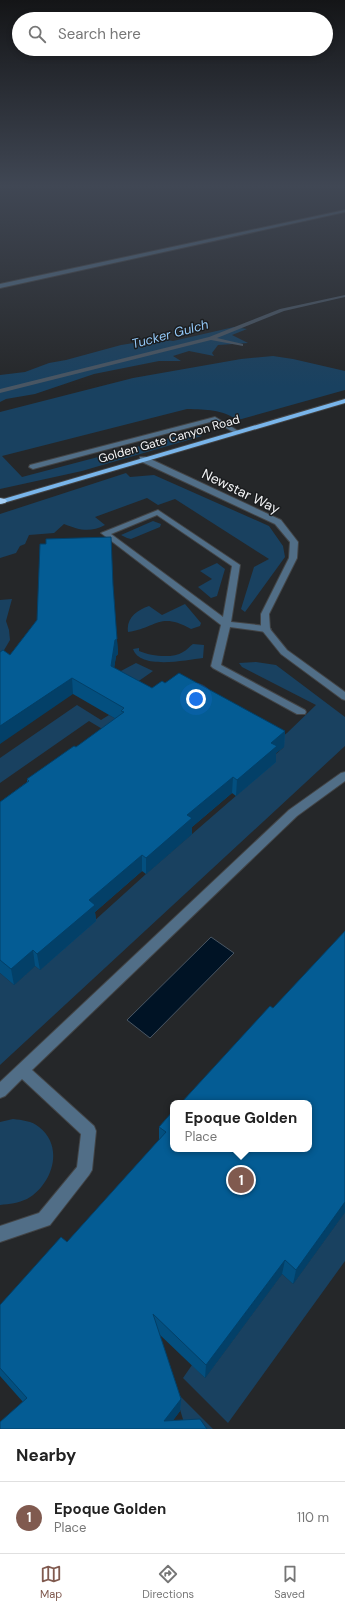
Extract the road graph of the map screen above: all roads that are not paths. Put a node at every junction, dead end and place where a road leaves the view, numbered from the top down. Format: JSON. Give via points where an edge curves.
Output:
{"nodes":[{"id":1,"x":149,"y":254,"type":"edge"},
{"id":2,"x":0,"y":286,"type":"edge"},
{"id":3,"x":345,"y":402,"type":"edge"},
{"id":4,"x":236,"y":432,"type":"junction"},
{"id":5,"x":143,"y":459,"type":"junction"},
{"id":6,"x":33,"y":467,"type":"dead end"},
{"id":7,"x":0,"y":501,"type":"edge"},
{"id":8,"x":226,"y":624,"type":"junction"},
{"id":9,"x":266,"y":629,"type":"junction"},
{"id":10,"x":345,"y":697,"type":"edge"},
{"id":11,"x":301,"y":712,"type":"dead end"},
{"id":12,"x":345,"y":776,"type":"edge"},
{"id":13,"x":22,"y":1070,"type":"junction"},
{"id":14,"x":0,"y":1091,"type":"edge"},
{"id":15,"x":0,"y":1234,"type":"edge"}],
"edges":[{"from":1,"to":2,"type":"street"},
{"from":3,"to":4,"type":"main road","name":"Golden Gate Canyon Road"},
{"from":4,"to":5,"type":"main road","name":"Golden Gate Canyon Road"},
{"from":4,"to":6,"type":"street","via":[[215,419]]},
{"from":5,"to":7,"type":"main road","name":"Golden Gate Canyon Road"},
{"from":5,"to":9,"type":"street","name":"Newstar Way","via":[[278,522],[294,542],[293,558],[265,614]]},
{"from":8,"to":8,"type":"street","via":[[185,593],[105,533],[158,512],[236,565]]},
{"from":8,"to":9,"type":"street"},
{"from":8,"to":11,"type":"street","via":[[216,666]]},
{"from":9,"to":10,"type":"street","via":[[284,652]]},
{"from":12,"to":13,"type":"street","via":[[293,812]]},
{"from":13,"to":14,"type":"street"},
{"from":13,"to":15,"type":"street","via":[[89,1131],[84,1170],[44,1219]]}]}
